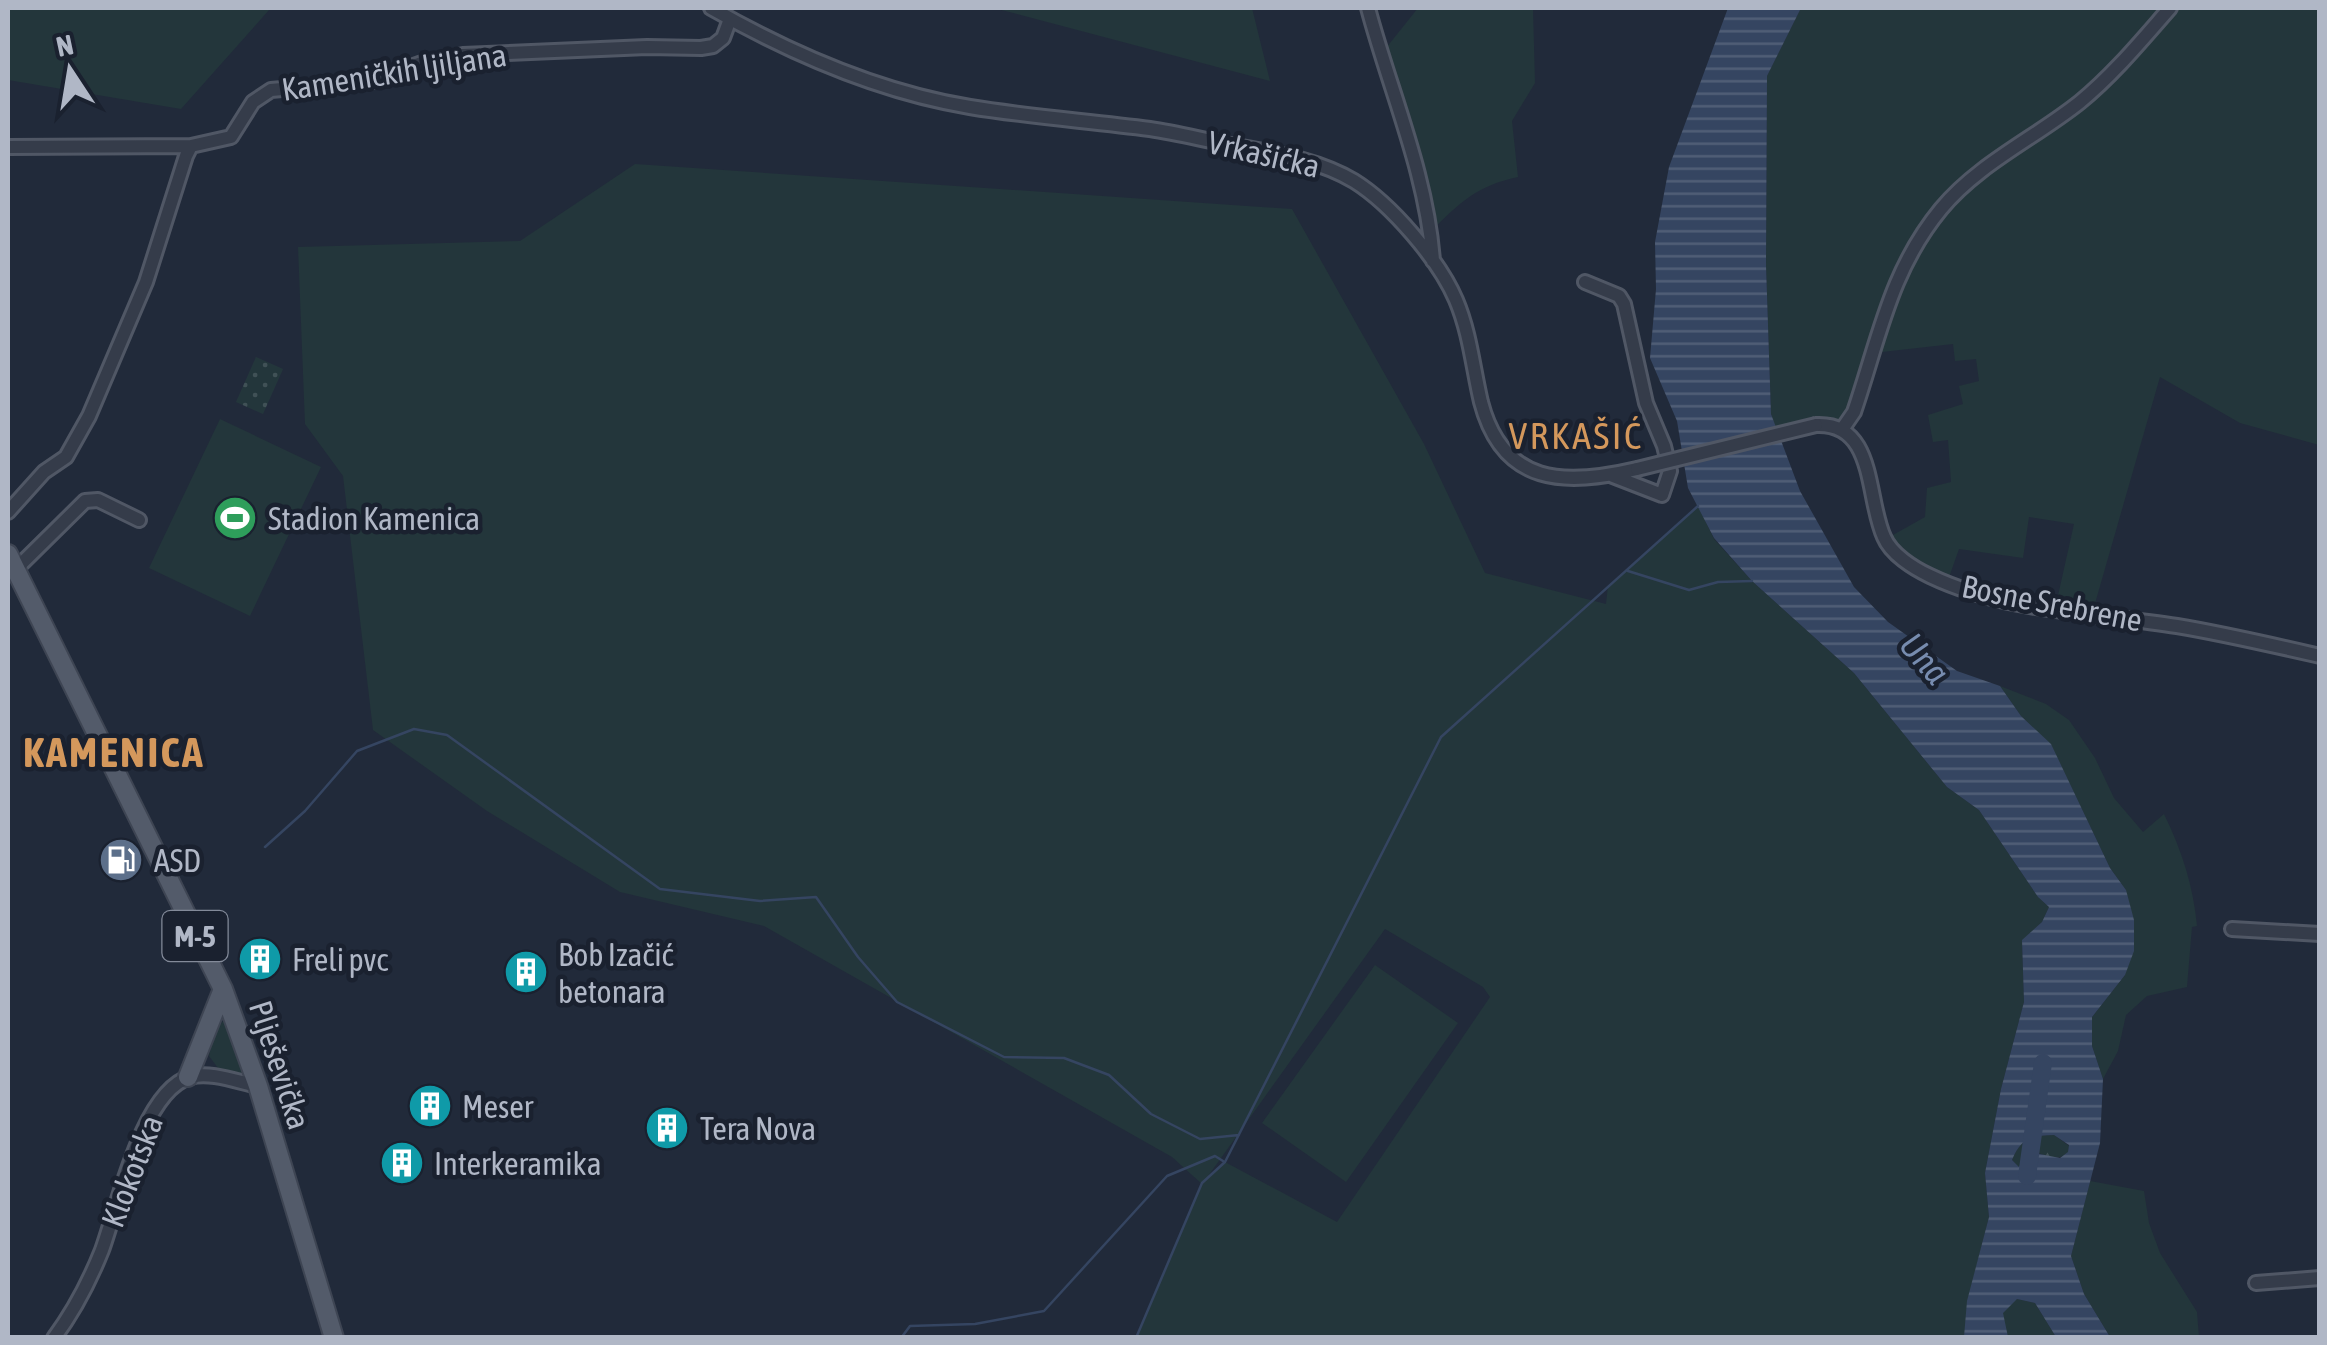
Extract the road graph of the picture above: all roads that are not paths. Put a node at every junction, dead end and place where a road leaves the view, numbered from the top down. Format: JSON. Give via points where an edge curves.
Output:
{"nodes":[{"id":1,"x":711,"y":8,"type":"edge"},
{"id":2,"x":1368,"y":8,"type":"edge"},
{"id":3,"x":2170,"y":8,"type":"edge"},
{"id":4,"x":730,"y":20,"type":"junction"},
{"id":5,"x":192,"y":146,"type":"junction"},
{"id":6,"x":8,"y":147,"type":"edge"},
{"id":7,"x":1434,"y":262,"type":"junction"},
{"id":8,"x":1586,"y":282,"type":"dead end"},
{"id":9,"x":1842,"y":428,"type":"junction"},
{"id":10,"x":1612,"y":475,"type":"junction"},
{"id":11,"x":8,"y":512,"type":"edge"},
{"id":12,"x":140,"y":520,"type":"dead end"},
{"id":13,"x":11,"y":562,"type":"edge"},
{"id":14,"x":2320,"y":656,"type":"edge"},
{"id":15,"x":2232,"y":930,"type":"dead end"},
{"id":16,"x":2320,"y":934,"type":"edge"},
{"id":17,"x":223,"y":989,"type":"junction"},
{"id":18,"x":188,"y":1077,"type":"junction"},
{"id":19,"x":258,"y":1086,"type":"junction"},
{"id":20,"x":2320,"y":1278,"type":"edge"},
{"id":21,"x":2256,"y":1283,"type":"dead end"},
{"id":22,"x":54,"y":1338,"type":"edge"},
{"id":23,"x":334,"y":1338,"type":"edge"}],
"edges":[{"from":1,"to":4,"type":"street","name":"Vrkašićka"},
{"from":2,"to":7,"type":"street","via":[[1412,152]]},
{"from":3,"to":9,"type":"street","via":[[2098,86],[1985,168],[1942,208],[1899,273],[1854,412]]},
{"from":4,"to":5,"type":"street","name":"Kameničkih ljiljana","via":[[722,38],[701,48],[463,55],[372,80],[270,90],[253,102],[231,137]]},
{"from":4,"to":7,"type":"street","name":"Vrkašićka","via":[[875,84],[939,102],[1154,130],[1338,172],[1376,196]]},
{"from":5,"to":6,"type":"street","name":"Kameničkih ljiljana"},
{"from":5,"to":11,"type":"street","via":[[122,344],[72,449]]},
{"from":7,"to":10,"type":"street","name":"Vrkašićka","via":[[1456,299],[1483,408],[1505,452],[1544,477]]},
{"from":8,"to":10,"type":"street","via":[[1624,304],[1646,403],[1670,471],[1662,495]]},
{"from":9,"to":10,"type":"street","name":"Vrkašićka","bridge":true,"via":[[1816,425]]},
{"from":9,"to":14,"type":"street","name":"Bosne Srebrene","via":[[1862,456],[1884,540],[1928,575],[2017,603]]},
{"from":12,"to":13,"type":"street","via":[[98,500],[85,501]]},
{"from":13,"to":17,"type":"main road","name":"Plješevička","number":"M-5"},
{"from":15,"to":16,"type":"street"},
{"from":17,"to":18,"type":"main road"},
{"from":17,"to":19,"type":"main road","name":"Plješevička","number":"M-5"},
{"from":18,"to":19,"type":"street"},
{"from":18,"to":22,"type":"street","name":"Klokotska","via":[[151,1112],[90,1277]]},
{"from":19,"to":23,"type":"main road","name":"Plješevička","number":"M-5"},
{"from":20,"to":21,"type":"street"}]}
